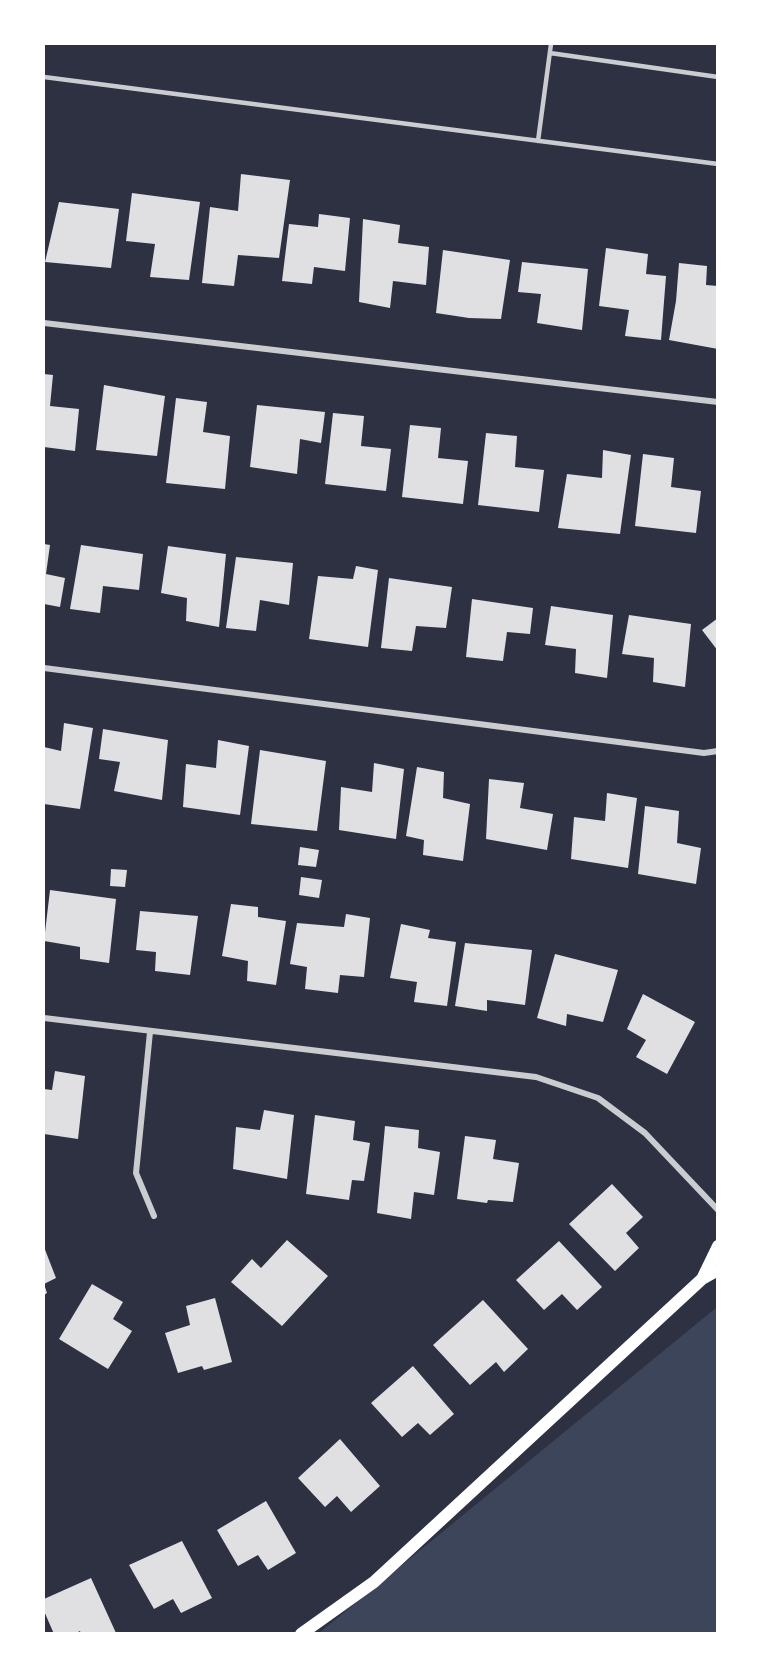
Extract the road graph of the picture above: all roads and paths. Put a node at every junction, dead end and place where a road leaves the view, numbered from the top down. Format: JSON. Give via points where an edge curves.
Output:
{"nodes":[{"id":1,"x":551,"y":44,"type":"edge"},
{"id":2,"x":549,"y":53,"type":"junction"},
{"id":3,"x":44,"y":77,"type":"edge"},
{"id":4,"x":717,"y":77,"type":"edge"},
{"id":5,"x":538,"y":141,"type":"junction"},
{"id":6,"x":717,"y":164,"type":"edge"},
{"id":7,"x":44,"y":323,"type":"edge"},
{"id":8,"x":717,"y":402,"type":"edge"},
{"id":9,"x":44,"y":668,"type":"edge"},
{"id":10,"x":717,"y":751,"type":"edge"},
{"id":11,"x":44,"y":1018,"type":"edge"},
{"id":12,"x":150,"y":1032,"type":"junction"},
{"id":13,"x":717,"y":1210,"type":"edge"},
{"id":14,"x":154,"y":1216,"type":"dead end"},
{"id":15,"x":717,"y":1246,"type":"edge"},
{"id":16,"x":717,"y":1270,"type":"edge"},
{"id":17,"x":702,"y":1279,"type":"junction"},
{"id":18,"x":301,"y":1634,"type":"edge"}],
"edges":[{"from":1,"to":2,"type":"lane"},
{"from":2,"to":4,"type":"lane"},
{"from":2,"to":5,"type":"lane"},
{"from":3,"to":5,"type":"lane"},
{"from":5,"to":6,"type":"lane"},
{"from":7,"to":8,"type":"street"},
{"from":9,"to":10,"type":"street","via":[[704,753]]},
{"from":11,"to":12,"type":"street"},
{"from":12,"to":13,"type":"street","via":[[536,1077],[598,1098],[645,1133]]},
{"from":12,"to":14,"type":"street","via":[[136,1173]]},
{"from":15,"to":17,"type":"main road"},
{"from":16,"to":17,"type":"main road"},
{"from":17,"to":18,"type":"main road","via":[[374,1582]]}]}
